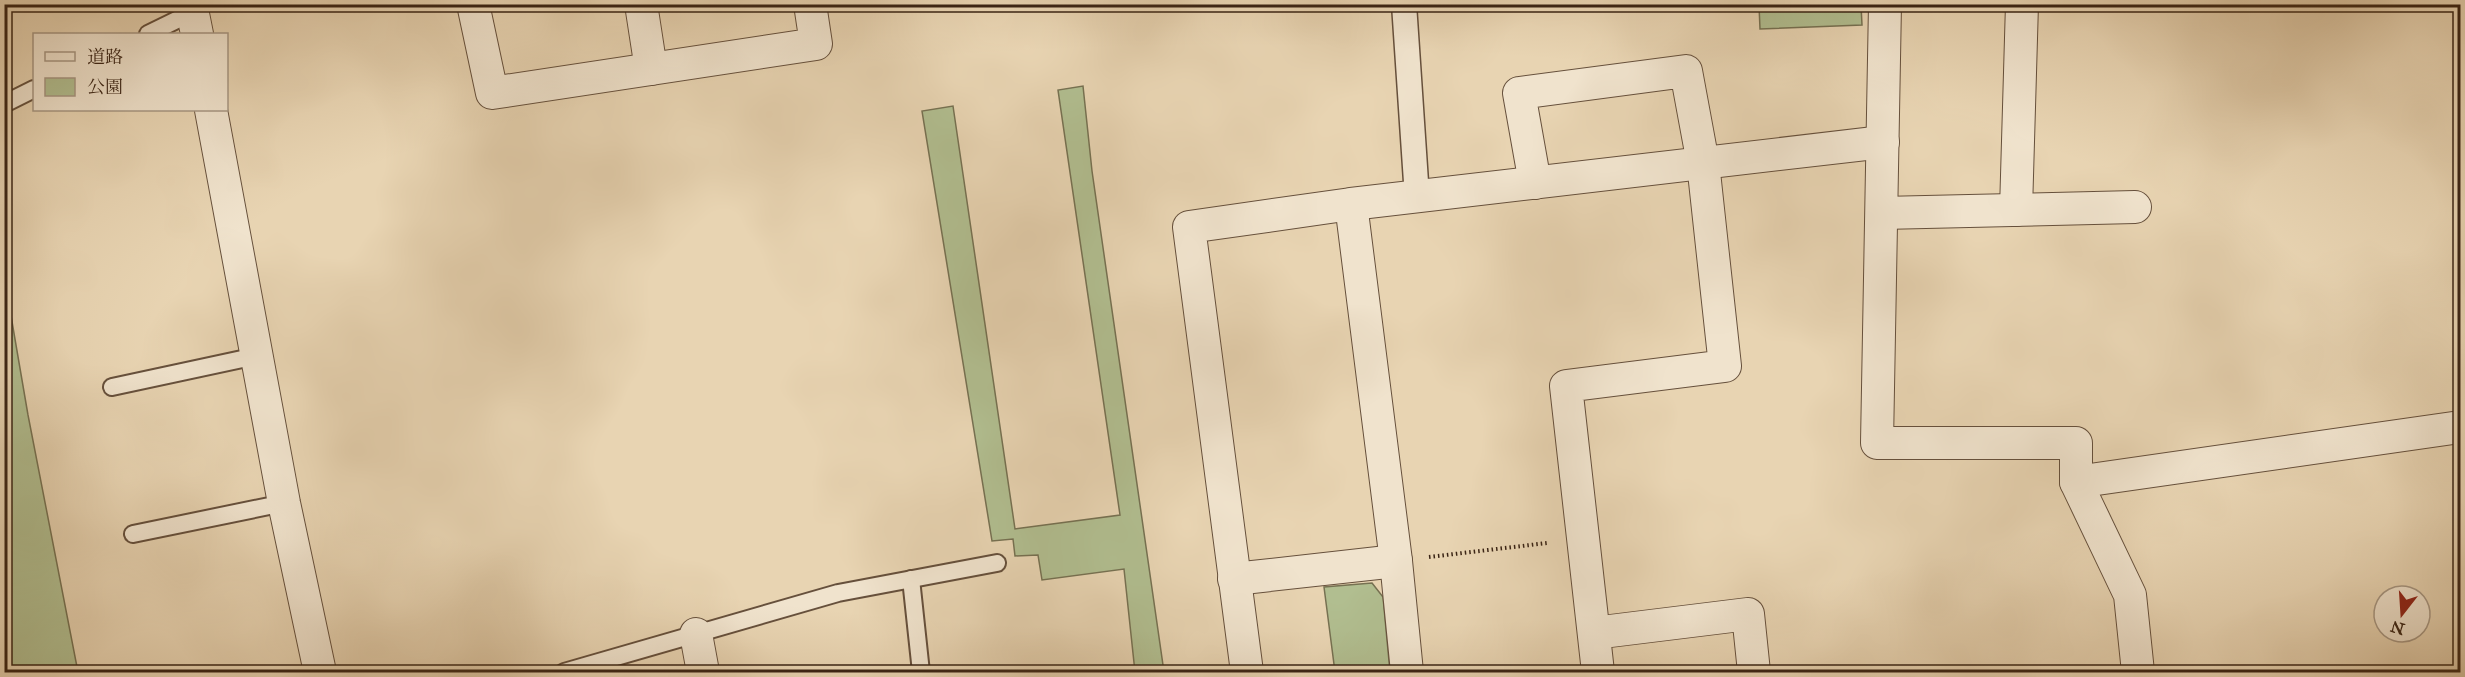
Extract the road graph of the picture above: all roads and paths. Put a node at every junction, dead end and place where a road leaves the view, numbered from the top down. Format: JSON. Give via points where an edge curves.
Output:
{"nodes":[{"id":1,"x":473,"y":4,"type":"edge"},
{"id":2,"x":641,"y":4,"type":"edge"},
{"id":3,"x":810,"y":4,"type":"edge"},
{"id":4,"x":1404,"y":4,"type":"edge"},
{"id":5,"x":1885,"y":4,"type":"edge"},
{"id":6,"x":2022,"y":4,"type":"edge"},
{"id":7,"x":194,"y":17,"type":"edge"},
{"id":8,"x":151,"y":33,"type":"edge"},
{"id":9,"x":651,"y":69,"type":"junction"},
{"id":10,"x":33,"y":90,"type":"edge"},
{"id":11,"x":4,"y":104,"type":"edge"},
{"id":12,"x":211,"y":111,"type":"edge"},
{"id":13,"x":1883,"y":142,"type":"junction"},
{"id":14,"x":1703,"y":163,"type":"junction"},
{"id":15,"x":1535,"y":183,"type":"junction"},
{"id":16,"x":1417,"y":197,"type":"junction"},
{"id":17,"x":1351,"y":204,"type":"junction"},
{"id":18,"x":2135,"y":207,"type":"dead end"},
{"id":19,"x":2016,"y":210,"type":"junction"},
{"id":20,"x":1882,"y":213,"type":"junction"},
{"id":21,"x":256,"y":356,"type":"junction"},
{"id":22,"x":111,"y":387,"type":"dead end"},
{"id":23,"x":2460,"y":427,"type":"edge"},
{"id":24,"x":2076,"y":483,"type":"junction"},
{"id":25,"x":284,"y":503,"type":"junction"},
{"id":26,"x":133,"y":534,"type":"dead end"},
{"id":27,"x":1582,"y":539,"type":"junction"},
{"id":28,"x":1396,"y":561,"type":"junction"},
{"id":29,"x":998,"y":563,"type":"dead end"},
{"id":30,"x":910,"y":579,"type":"junction"},
{"id":31,"x":1234,"y":579,"type":"junction"},
{"id":32,"x":1594,"y":633,"type":"junction"},
{"id":33,"x":696,"y":634,"type":"junction"},
{"id":34,"x":320,"y":672,"type":"edge"},
{"id":35,"x":564,"y":672,"type":"edge"},
{"id":36,"x":703,"y":672,"type":"edge"},
{"id":37,"x":921,"y":672,"type":"edge"},
{"id":38,"x":1246,"y":672,"type":"edge"},
{"id":39,"x":1407,"y":672,"type":"edge"},
{"id":40,"x":1598,"y":672,"type":"edge"},
{"id":41,"x":1754,"y":672,"type":"edge"},
{"id":42,"x":2138,"y":672,"type":"edge"}],
"edges":[{"from":1,"to":9,"type":"street","via":[[492,93]]},
{"from":2,"to":9,"type":"street"},
{"from":3,"to":9,"type":"street","via":[[816,44]]},
{"from":4,"to":16,"type":"street"},
{"from":5,"to":13,"type":"street"},
{"from":6,"to":19,"type":"street"},
{"from":7,"to":8,"type":"lane"},
{"from":10,"to":11,"type":"lane"},
{"from":12,"to":21,"type":"street"},
{"from":13,"to":14,"type":"street"},
{"from":13,"to":20,"type":"street"},
{"from":14,"to":15,"type":"street"},
{"from":14,"to":15,"type":"street","via":[[1686,71],[1676,71],[1519,93]]},
{"from":14,"to":27,"type":"street","via":[[1725,366],[1566,386]]},
{"from":15,"to":16,"type":"street"},
{"from":16,"to":17,"type":"street"},
{"from":17,"to":28,"type":"street"},
{"from":17,"to":31,"type":"street","via":[[1189,227]]},
{"from":18,"to":19,"type":"street"},
{"from":19,"to":20,"type":"street"},
{"from":20,"to":24,"type":"street","via":[[1877,443],[2076,443]]},
{"from":21,"to":22,"type":"lane"},
{"from":21,"to":25,"type":"street"},
{"from":23,"to":24,"type":"street"},
{"from":24,"to":42,"type":"street","via":[[2130,595]]},
{"from":25,"to":26,"type":"lane"},
{"from":25,"to":34,"type":"street"},
{"from":27,"to":28,"type":"path"},
{"from":27,"to":32,"type":"street"},
{"from":28,"to":31,"type":"street"},
{"from":28,"to":39,"type":"street"},
{"from":29,"to":30,"type":"lane"},
{"from":30,"to":33,"type":"lane","via":[[838,593]]},
{"from":30,"to":37,"type":"lane"},
{"from":31,"to":38,"type":"street"},
{"from":32,"to":40,"type":"street"},
{"from":32,"to":41,"type":"street","via":[[1748,614]]},
{"from":33,"to":35,"type":"lane"},
{"from":33,"to":36,"type":"street"}]}
